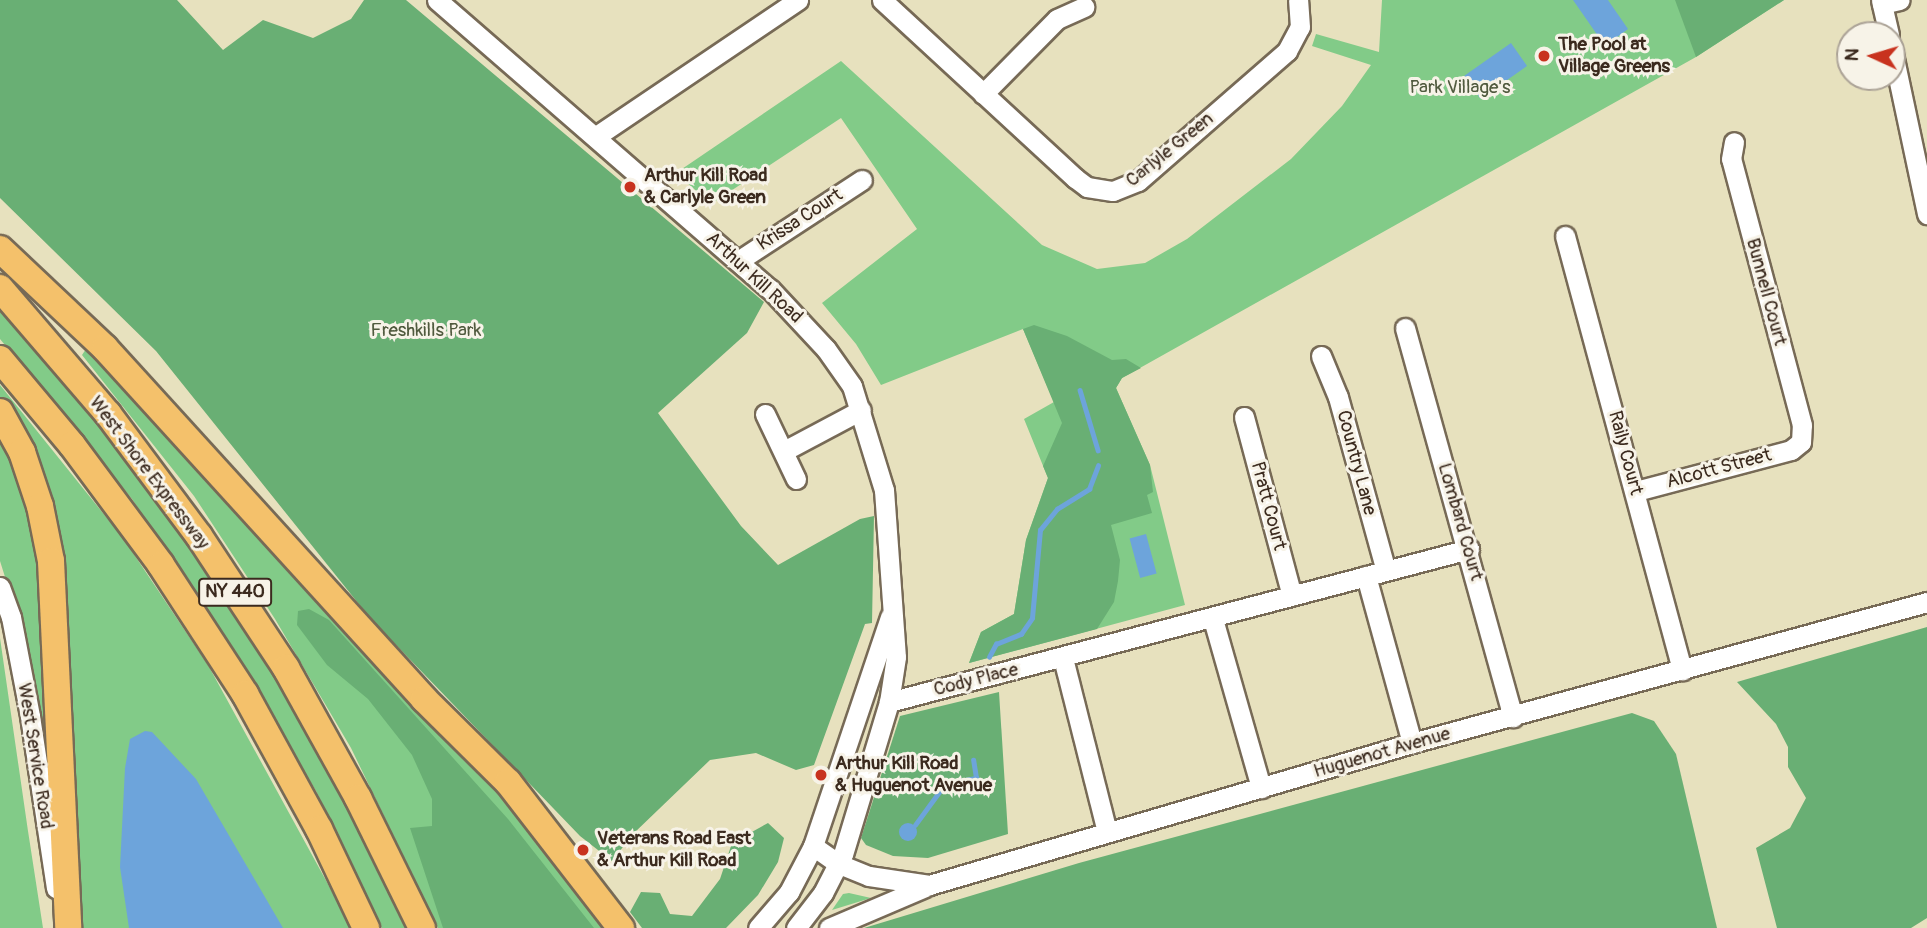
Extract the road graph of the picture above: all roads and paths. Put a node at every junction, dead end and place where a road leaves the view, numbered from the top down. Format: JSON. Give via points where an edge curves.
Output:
{"nodes":[{"id":1,"x":437,"y":0,"type":"edge"},
{"id":2,"x":798,"y":0,"type":"edge"},
{"id":3,"x":882,"y":0,"type":"edge"},
{"id":4,"x":1298,"y":0,"type":"edge"},
{"id":5,"x":1888,"y":1,"type":"edge"},
{"id":6,"x":1084,"y":7,"type":"dead end"},
{"id":7,"x":1889,"y":21,"type":"edge"},
{"id":8,"x":1903,"y":91,"type":"edge"},
{"id":9,"x":984,"y":94,"type":"junction"},
{"id":10,"x":595,"y":137,"type":"junction"},
{"id":11,"x":1734,"y":142,"type":"dead end"},
{"id":12,"x":1922,"y":159,"type":"edge"},
{"id":13,"x":862,"y":180,"type":"dead end"},
{"id":14,"x":1927,"y":214,"type":"edge"},
{"id":15,"x":1565,"y":236,"type":"dead end"},
{"id":16,"x":0,"y":249,"type":"edge"},
{"id":17,"x":738,"y":261,"type":"junction"},
{"id":18,"x":0,"y":288,"type":"edge"},
{"id":19,"x":1405,"y":328,"type":"dead end"},
{"id":20,"x":1321,"y":356,"type":"dead end"},
{"id":21,"x":0,"y":359,"type":"edge"},
{"id":22,"x":861,"y":410,"type":"junction"},
{"id":23,"x":0,"y":412,"type":"edge"},
{"id":24,"x":765,"y":414,"type":"dead end"},
{"id":25,"x":1244,"y":417,"type":"dead end"},
{"id":26,"x":1801,"y":442,"type":"joint"},
{"id":27,"x":784,"y":451,"type":"junction"},
{"id":28,"x":796,"y":479,"type":"dead end"},
{"id":29,"x":1636,"y":491,"type":"junction"},
{"id":30,"x":1469,"y":549,"type":"junction"},
{"id":31,"x":1376,"y":573,"type":"junction"},
{"id":32,"x":0,"y":587,"type":"edge"},
{"id":33,"x":1292,"y":596,"type":"junction"},
{"id":34,"x":1927,"y":602,"type":"edge"},
{"id":35,"x":891,"y":614,"type":"junction"},
{"id":36,"x":1213,"y":618,"type":"junction"},
{"id":37,"x":1063,"y":657,"type":"junction"},
{"id":38,"x":1682,"y":671,"type":"junction"},
{"id":39,"x":889,"y":702,"type":"junction"},
{"id":40,"x":1513,"y":717,"type":"junction"},
{"id":41,"x":1412,"y":743,"type":"junction"},
{"id":42,"x":1261,"y":788,"type":"junction"},
{"id":43,"x":1107,"y":832,"type":"junction"},
{"id":44,"x":813,"y":846,"type":"junction"},
{"id":45,"x":839,"y":864,"type":"junction"},
{"id":46,"x":929,"y":886,"type":"junction"},
{"id":47,"x":61,"y":928,"type":"edge"},
{"id":48,"x":68,"y":928,"type":"edge"},
{"id":49,"x":366,"y":928,"type":"edge"},
{"id":50,"x":422,"y":928,"type":"edge"},
{"id":51,"x":621,"y":928,"type":"edge"},
{"id":52,"x":758,"y":928,"type":"edge"},
{"id":53,"x":796,"y":928,"type":"edge"},
{"id":54,"x":829,"y":928,"type":"edge"}],
"edges":[{"from":1,"to":10,"type":"street","name":"Arthur Kill Road"},
{"from":2,"to":10,"type":"street"},
{"from":3,"to":9,"type":"street","name":"Carlyle Green"},
{"from":4,"to":9,"type":"street","name":"Carlyle Green","via":[[1300,26],[1287,51],[1125,188],[1087,187]]},
{"from":5,"to":7,"type":"street"},
{"from":6,"to":9,"type":"street","via":[[1057,19]]},
{"from":8,"to":12,"type":"street"},
{"from":10,"to":17,"type":"street","name":"Arthur Kill Road"},
{"from":11,"to":26,"type":"street","name":"Bunnell Court","via":[[1731,159],[1802,425]]},
{"from":12,"to":14,"type":"street"},
{"from":13,"to":17,"type":"street","name":"Krissa Court"},
{"from":15,"to":29,"type":"street","name":"Raily Court"},
{"from":16,"to":51,"type":"highway","via":[[105,348],[424,699],[508,782]]},
{"from":17,"to":22,"type":"street","name":"Arthur Kill Road","via":[[826,349],[852,386]]},
{"from":18,"to":50,"type":"highway","name":"West Shore Expressway","number":"NY 440","via":[[108,414],[286,668],[358,797]]},
{"from":19,"to":30,"type":"street","name":"Lombard Court"},
{"from":20,"to":31,"type":"street","name":"Country Lane","via":[[1338,397]]},
{"from":21,"to":49,"type":"highway","number":"NY 440","via":[[153,554],[245,694],[319,829]]},
{"from":22,"to":27,"type":"street"},
{"from":22,"to":35,"type":"street","name":"Arthur Kill Road","via":[[884,490]]},
{"from":23,"to":48,"type":"highway","via":[[22,452],[37,495],[51,561]]},
{"from":24,"to":27,"type":"street"},
{"from":25,"to":33,"type":"street","name":"Pratt Court"},
{"from":26,"to":29,"type":"street","name":"Alcott Street","via":[[1791,450]]},
{"from":27,"to":28,"type":"street"},
{"from":29,"to":38,"type":"street","name":"Raily Court"},
{"from":30,"to":31,"type":"street","name":"Cody Place"},
{"from":30,"to":40,"type":"street","name":"Lombard Court"},
{"from":31,"to":33,"type":"street","name":"Cody Place"},
{"from":31,"to":41,"type":"street"},
{"from":32,"to":47,"type":"street","name":"West Service Road","via":[[11,617],[30,716]]},
{"from":33,"to":36,"type":"street","name":"Cody Place"},
{"from":34,"to":38,"type":"street","name":"Huguenot Avenue"},
{"from":35,"to":39,"type":"street","name":"Arthur Kill Road","via":[[896,657]]},
{"from":35,"to":44,"type":"street"},
{"from":36,"to":37,"type":"street","name":"Cody Place"},
{"from":36,"to":42,"type":"street"},
{"from":37,"to":39,"type":"street","name":"Cody Place"},
{"from":37,"to":43,"type":"street"},
{"from":38,"to":40,"type":"street","name":"Huguenot Avenue"},
{"from":39,"to":45,"type":"street","name":"Arthur Kill Road"},
{"from":40,"to":41,"type":"street","name":"Huguenot Avenue"},
{"from":41,"to":42,"type":"street","name":"Huguenot Avenue"},
{"from":42,"to":43,"type":"street","name":"Huguenot Avenue"},
{"from":43,"to":46,"type":"street","name":"Huguenot Avenue"},
{"from":44,"to":45,"type":"street","name":"Huguenot Avenue"},
{"from":44,"to":52,"type":"street","via":[[789,892]]},
{"from":45,"to":46,"type":"street","name":"Huguenot Avenue","via":[[892,882]]},
{"from":45,"to":53,"type":"street","name":"Arthur Kill Road"},
{"from":46,"to":54,"type":"street"}]}
